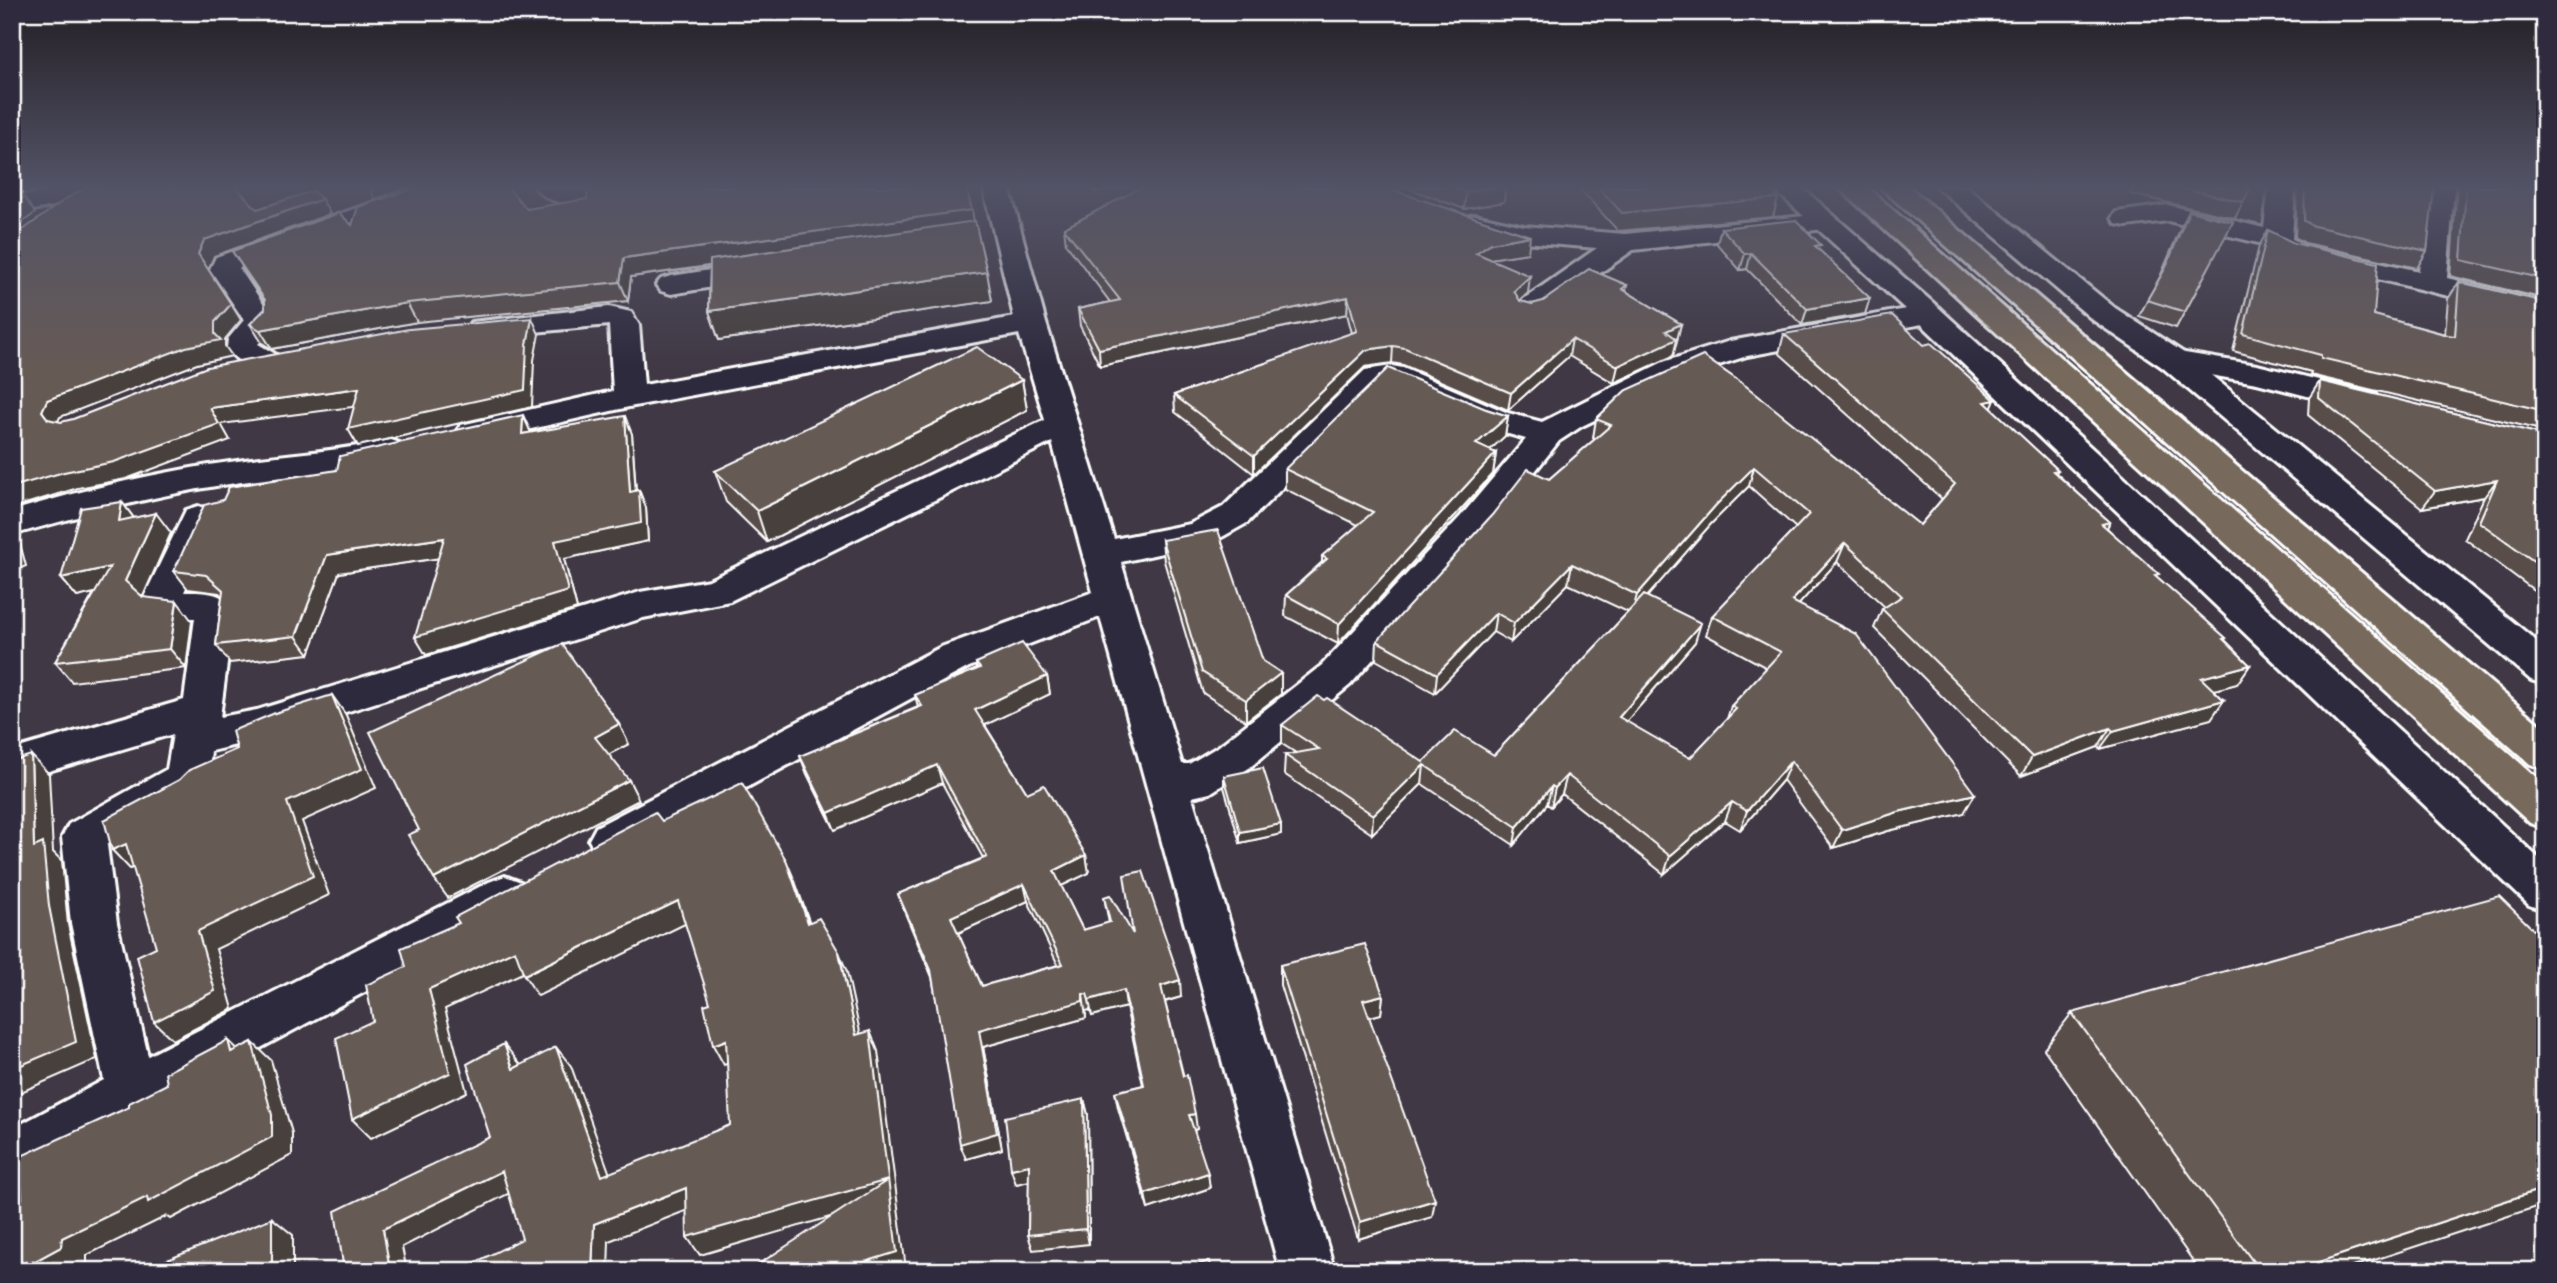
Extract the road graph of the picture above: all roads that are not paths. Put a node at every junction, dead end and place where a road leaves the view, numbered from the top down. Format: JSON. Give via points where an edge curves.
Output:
{"nodes":[{"id":1,"x":269,"y":247,"type":"edge"},
{"id":2,"x":998,"y":247,"type":"edge"},
{"id":3,"x":1618,"y":247,"type":"edge"},
{"id":4,"x":1852,"y":247,"type":"edge"},
{"id":5,"x":1918,"y":247,"type":"edge"},
{"id":6,"x":1962,"y":247,"type":"edge"},
{"id":7,"x":2023,"y":247,"type":"edge"},
{"id":8,"x":2284,"y":247,"type":"edge"},
{"id":9,"x":2435,"y":247,"type":"edge"},
{"id":10,"x":792,"y":267,"type":"edge"},
{"id":11,"x":2432,"y":283,"type":"junction"},
{"id":12,"x":671,"y":285,"type":"dead end"},
{"id":13,"x":1529,"y":309,"type":"edge"},
{"id":14,"x":2545,"y":310,"type":"edge"},
{"id":15,"x":1928,"y":314,"type":"junction"},
{"id":16,"x":1031,"y":323,"type":"junction"},
{"id":17,"x":458,"y":330,"type":"edge"},
{"id":18,"x":2173,"y":360,"type":"junction"},
{"id":19,"x":220,"y":371,"type":"edge"},
{"id":20,"x":629,"y":397,"type":"junction"},
{"id":21,"x":2398,"y":410,"type":"edge"},
{"id":22,"x":1063,"y":424,"type":"junction"},
{"id":23,"x":1547,"y":434,"type":"junction"},
{"id":24,"x":217,"y":475,"type":"junction"},
{"id":25,"x":12,"y":523,"type":"edge"},
{"id":26,"x":1100,"y":554,"type":"junction"},
{"id":27,"x":1114,"y":598,"type":"junction"},
{"id":28,"x":2545,"y":670,"type":"edge"},
{"id":29,"x":197,"y":724,"type":"junction"},
{"id":30,"x":2545,"y":753,"type":"edge"},
{"id":31,"x":12,"y":766,"type":"edge"},
{"id":32,"x":1166,"y":779,"type":"junction"},
{"id":33,"x":2545,"y":811,"type":"edge"},
{"id":34,"x":2545,"y":892,"type":"edge"},
{"id":35,"x":131,"y":1091,"type":"junction"},
{"id":36,"x":12,"y":1157,"type":"edge"},
{"id":37,"x":1308,"y":1271,"type":"edge"}],
"edges":[{"from":1,"to":19,"type":"street","via":[[226,262],[224,269],[259,320],[242,348],[280,360]]},
{"from":2,"to":16,"type":"street"},
{"from":3,"to":13,"type":"street"},
{"from":4,"to":15,"type":"street"},
{"from":5,"to":33,"type":"main road"},
{"from":6,"to":30,"type":"main road"},
{"from":7,"to":18,"type":"street","via":[[2104,314]]},
{"from":8,"to":11,"type":"street"},
{"from":9,"to":11,"type":"street"},
{"from":10,"to":12,"type":"street"},
{"from":11,"to":14,"type":"street"},
{"from":15,"to":23,"type":"street","via":[[1741,348],[1674,369]]},
{"from":15,"to":34,"type":"street"},
{"from":16,"to":20,"type":"street"},
{"from":16,"to":22,"type":"street"},
{"from":17,"to":20,"type":"street","via":[[620,318]]},
{"from":18,"to":21,"type":"street","via":[[2257,374]]},
{"from":18,"to":28,"type":"street"},
{"from":20,"to":24,"type":"street","via":[[360,458]]},
{"from":22,"to":26,"type":"street"},
{"from":22,"to":29,"type":"street","via":[[717,592],[640,605],[257,725]]},
{"from":23,"to":26,"type":"street","via":[[1496,421],[1383,374],[1235,515],[1200,534]]},
{"from":23,"to":32,"type":"street","via":[[1474,524],[1336,675],[1205,775],[1195,781]]},
{"from":24,"to":25,"type":"street","via":[[78,502]]},
{"from":24,"to":29,"type":"street","via":[[162,599],[168,605],[206,605],[215,610]]},
{"from":26,"to":27,"type":"street"},
{"from":27,"to":32,"type":"street"},
{"from":27,"to":35,"type":"street","via":[[955,657]]},
{"from":29,"to":31,"type":"street"},
{"from":29,"to":35,"type":"street","via":[[187,778],[84,838],[94,923]]},
{"from":32,"to":37,"type":"street"},
{"from":35,"to":36,"type":"street"}]}
